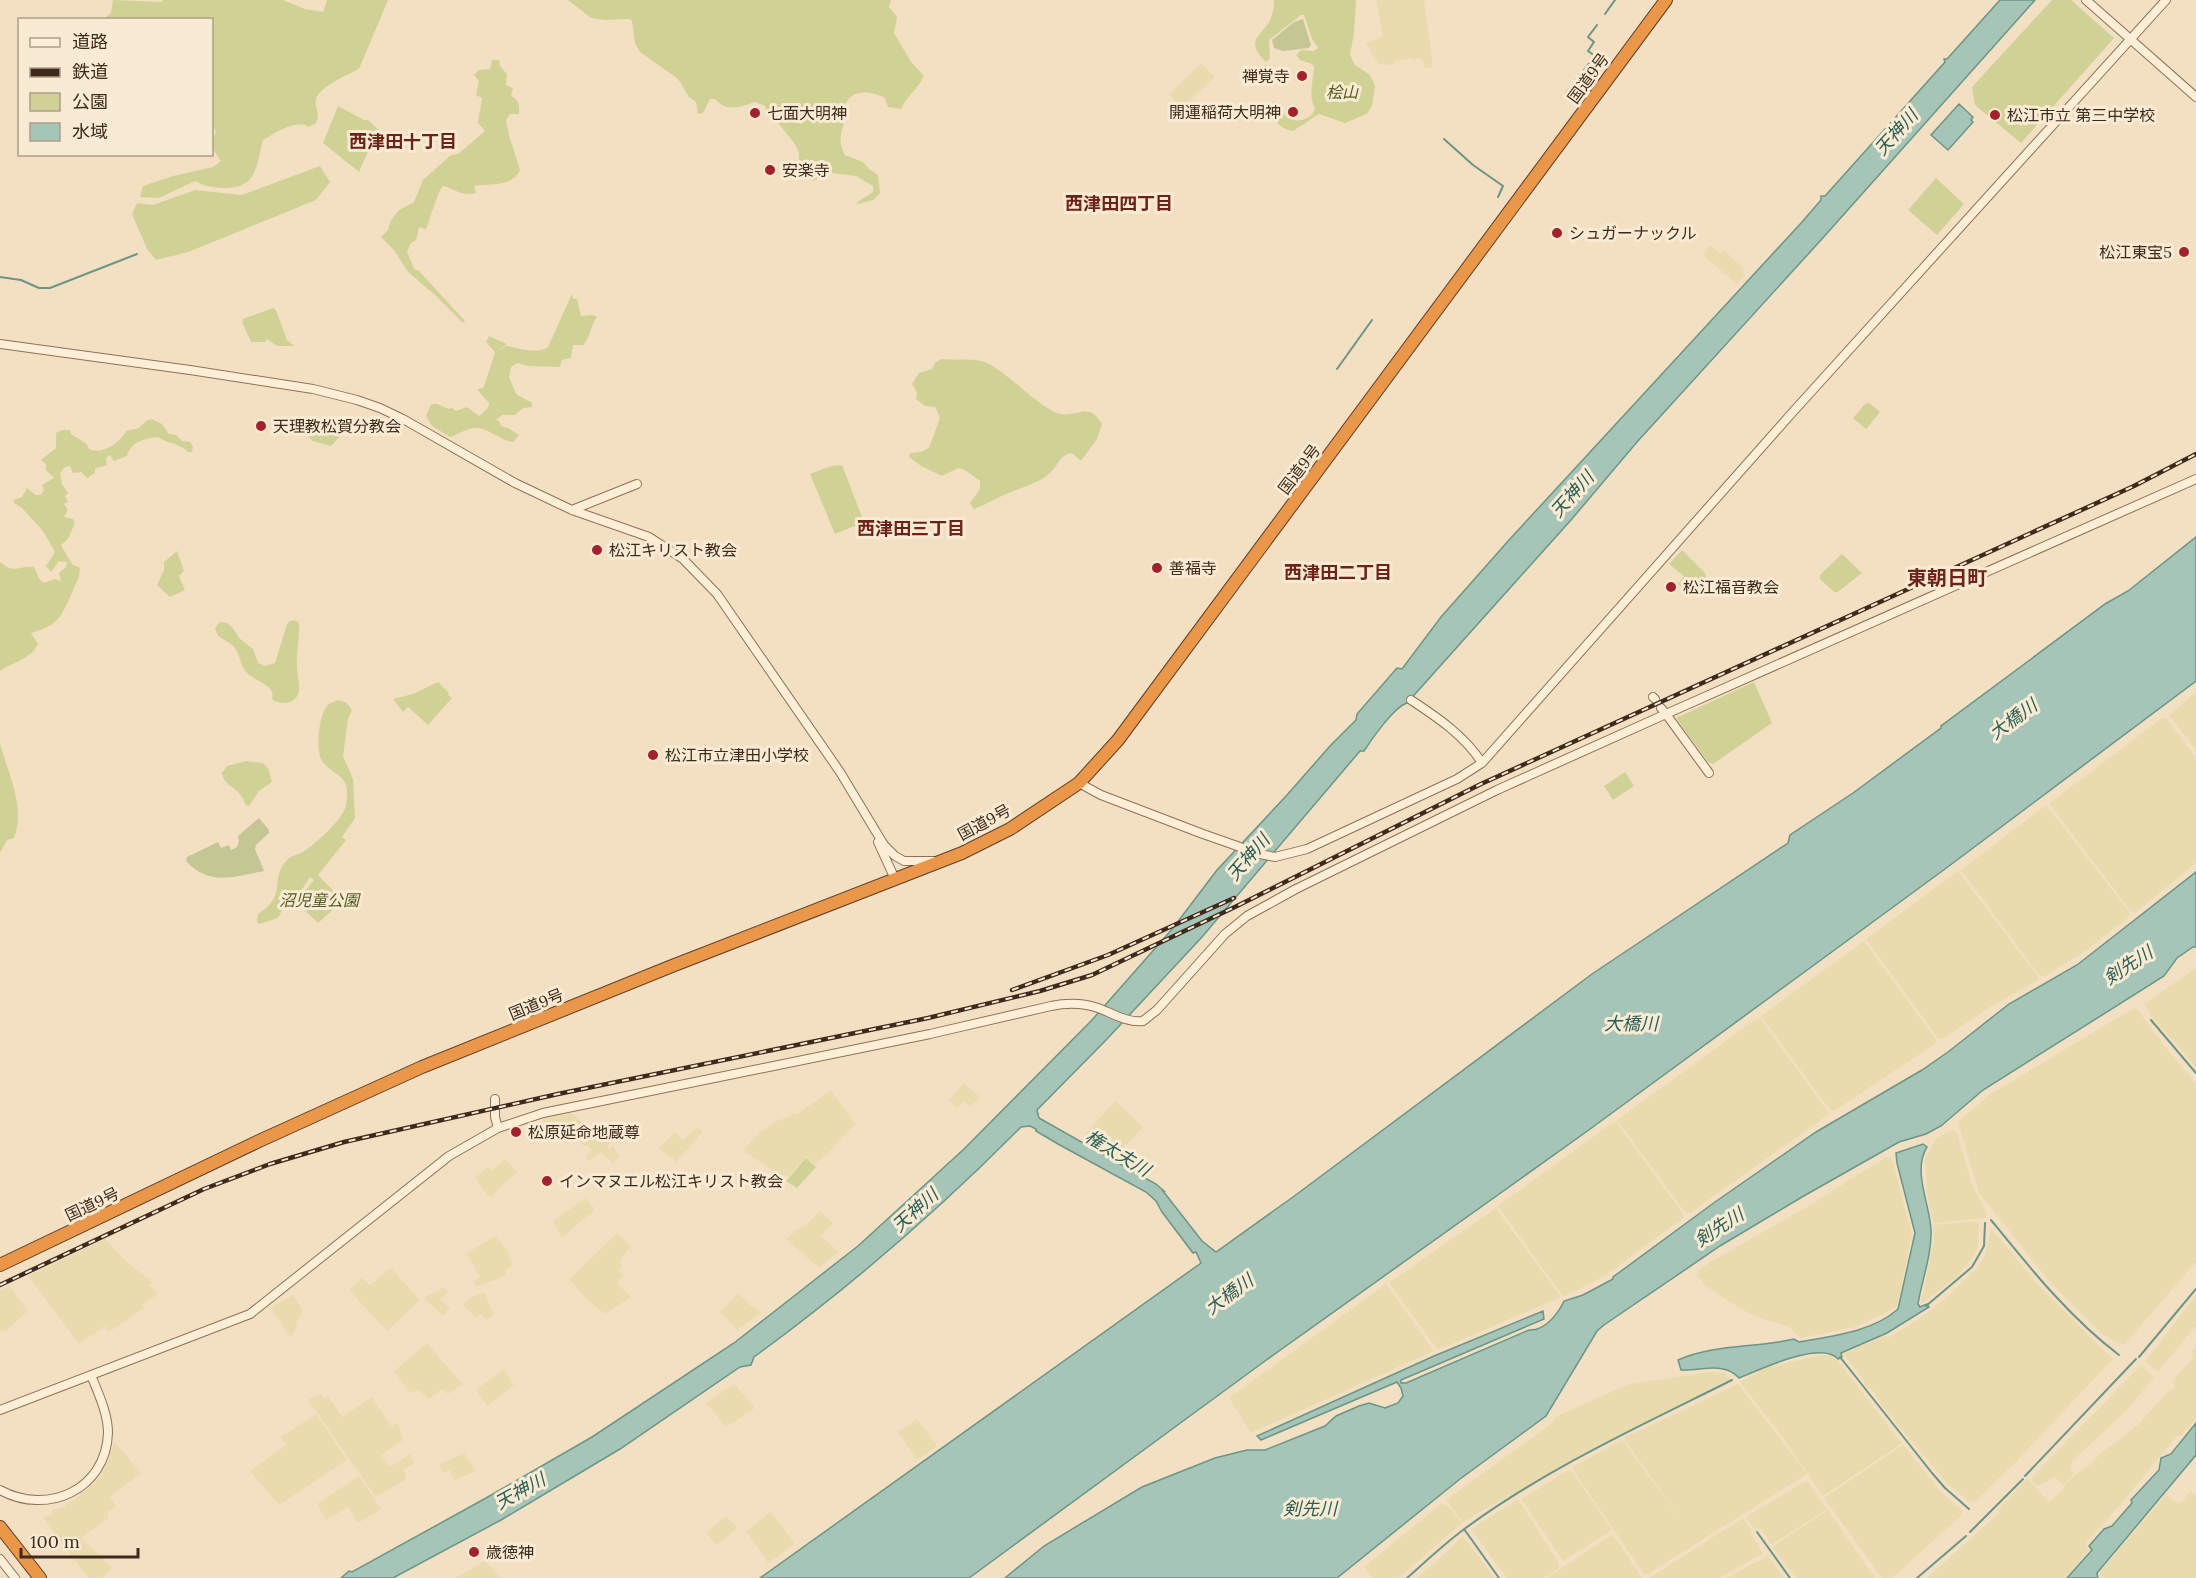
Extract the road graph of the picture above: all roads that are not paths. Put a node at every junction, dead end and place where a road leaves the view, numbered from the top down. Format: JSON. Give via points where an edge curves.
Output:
{"nodes":[{"id":1,"x":1666,"y":0,"type":"edge"},
{"id":2,"x":2086,"y":0,"type":"edge"},
{"id":3,"x":2166,"y":0,"type":"edge"},
{"id":4,"x":2130,"y":38,"type":"junction"},
{"id":5,"x":2196,"y":97,"type":"edge"},
{"id":6,"x":0,"y":344,"type":"edge"},
{"id":7,"x":2196,"y":479,"type":"edge"},
{"id":8,"x":637,"y":483,"type":"dead end"},
{"id":9,"x":572,"y":510,"type":"junction"},
{"id":10,"x":1411,"y":700,"type":"dead end"},
{"id":11,"x":1664,"y":711,"type":"junction"},
{"id":12,"x":1482,"y":762,"type":"junction"},
{"id":13,"x":1709,"y":773,"type":"dead end"},
{"id":14,"x":1079,"y":783,"type":"junction"},
{"id":15,"x":868,"y":820,"type":"junction"},
{"id":16,"x":942,"y":860,"type":"junction"},
{"id":17,"x":895,"y":879,"type":"junction"},
{"id":18,"x":495,"y":1099,"type":"dead end"},
{"id":19,"x":498,"y":1128,"type":"junction"},
{"id":20,"x":0,"y":1265,"type":"edge"},
{"id":21,"x":91,"y":1375,"type":"junction"},
{"id":22,"x":0,"y":1410,"type":"edge"},
{"id":23,"x":0,"y":1490,"type":"edge"},
{"id":24,"x":0,"y":1528,"type":"edge"},
{"id":25,"x":0,"y":1559,"type":"edge"},
{"id":26,"x":15,"y":1578,"type":"edge"},
{"id":27,"x":40,"y":1578,"type":"edge"}],
"edges":[{"from":1,"to":14,"type":"highway","name":"国道9号","via":[[1125,730]]},
{"from":2,"to":4,"type":"street"},
{"from":3,"to":4,"type":"street"},
{"from":4,"to":5,"type":"street"},
{"from":4,"to":12,"type":"street"},
{"from":6,"to":9,"type":"street","via":[[313,389],[357,400],[403,419],[515,483]]},
{"from":7,"to":11,"type":"street"},
{"from":8,"to":9,"type":"street"},
{"from":9,"to":15,"type":"street","via":[[649,537],[696,570],[788,696]]},
{"from":10,"to":12,"type":"street","via":[[1435,715]]},
{"from":11,"to":13,"type":"street"},
{"from":11,"to":19,"type":"street","via":[[1247,916],[1143,1021],[1097,1008],[1051,1006],[556,1110]]},
{"from":12,"to":14,"type":"street","via":[[1457,780],[1307,849],[1275,857],[1101,795]]},
{"from":14,"to":16,"type":"highway","name":"国道9号","via":[[1010,828]]},
{"from":15,"to":16,"type":"street","via":[[884,845],[904,861]]},
{"from":15,"to":17,"type":"street"},
{"from":16,"to":17,"type":"highway","name":"国道9号"},
{"from":17,"to":20,"type":"highway","name":"国道9号","via":[[422,1067]]},
{"from":18,"to":19,"type":"street"},
{"from":19,"to":21,"type":"street","via":[[443,1160],[250,1314]]},
{"from":21,"to":22,"type":"street"},
{"from":21,"to":23,"type":"street","via":[[108,1429],[100,1464],[84,1485],[51,1500],[18,1498]]},
{"from":24,"to":27,"type":"highway"},
{"from":25,"to":26,"type":"street"}]}
